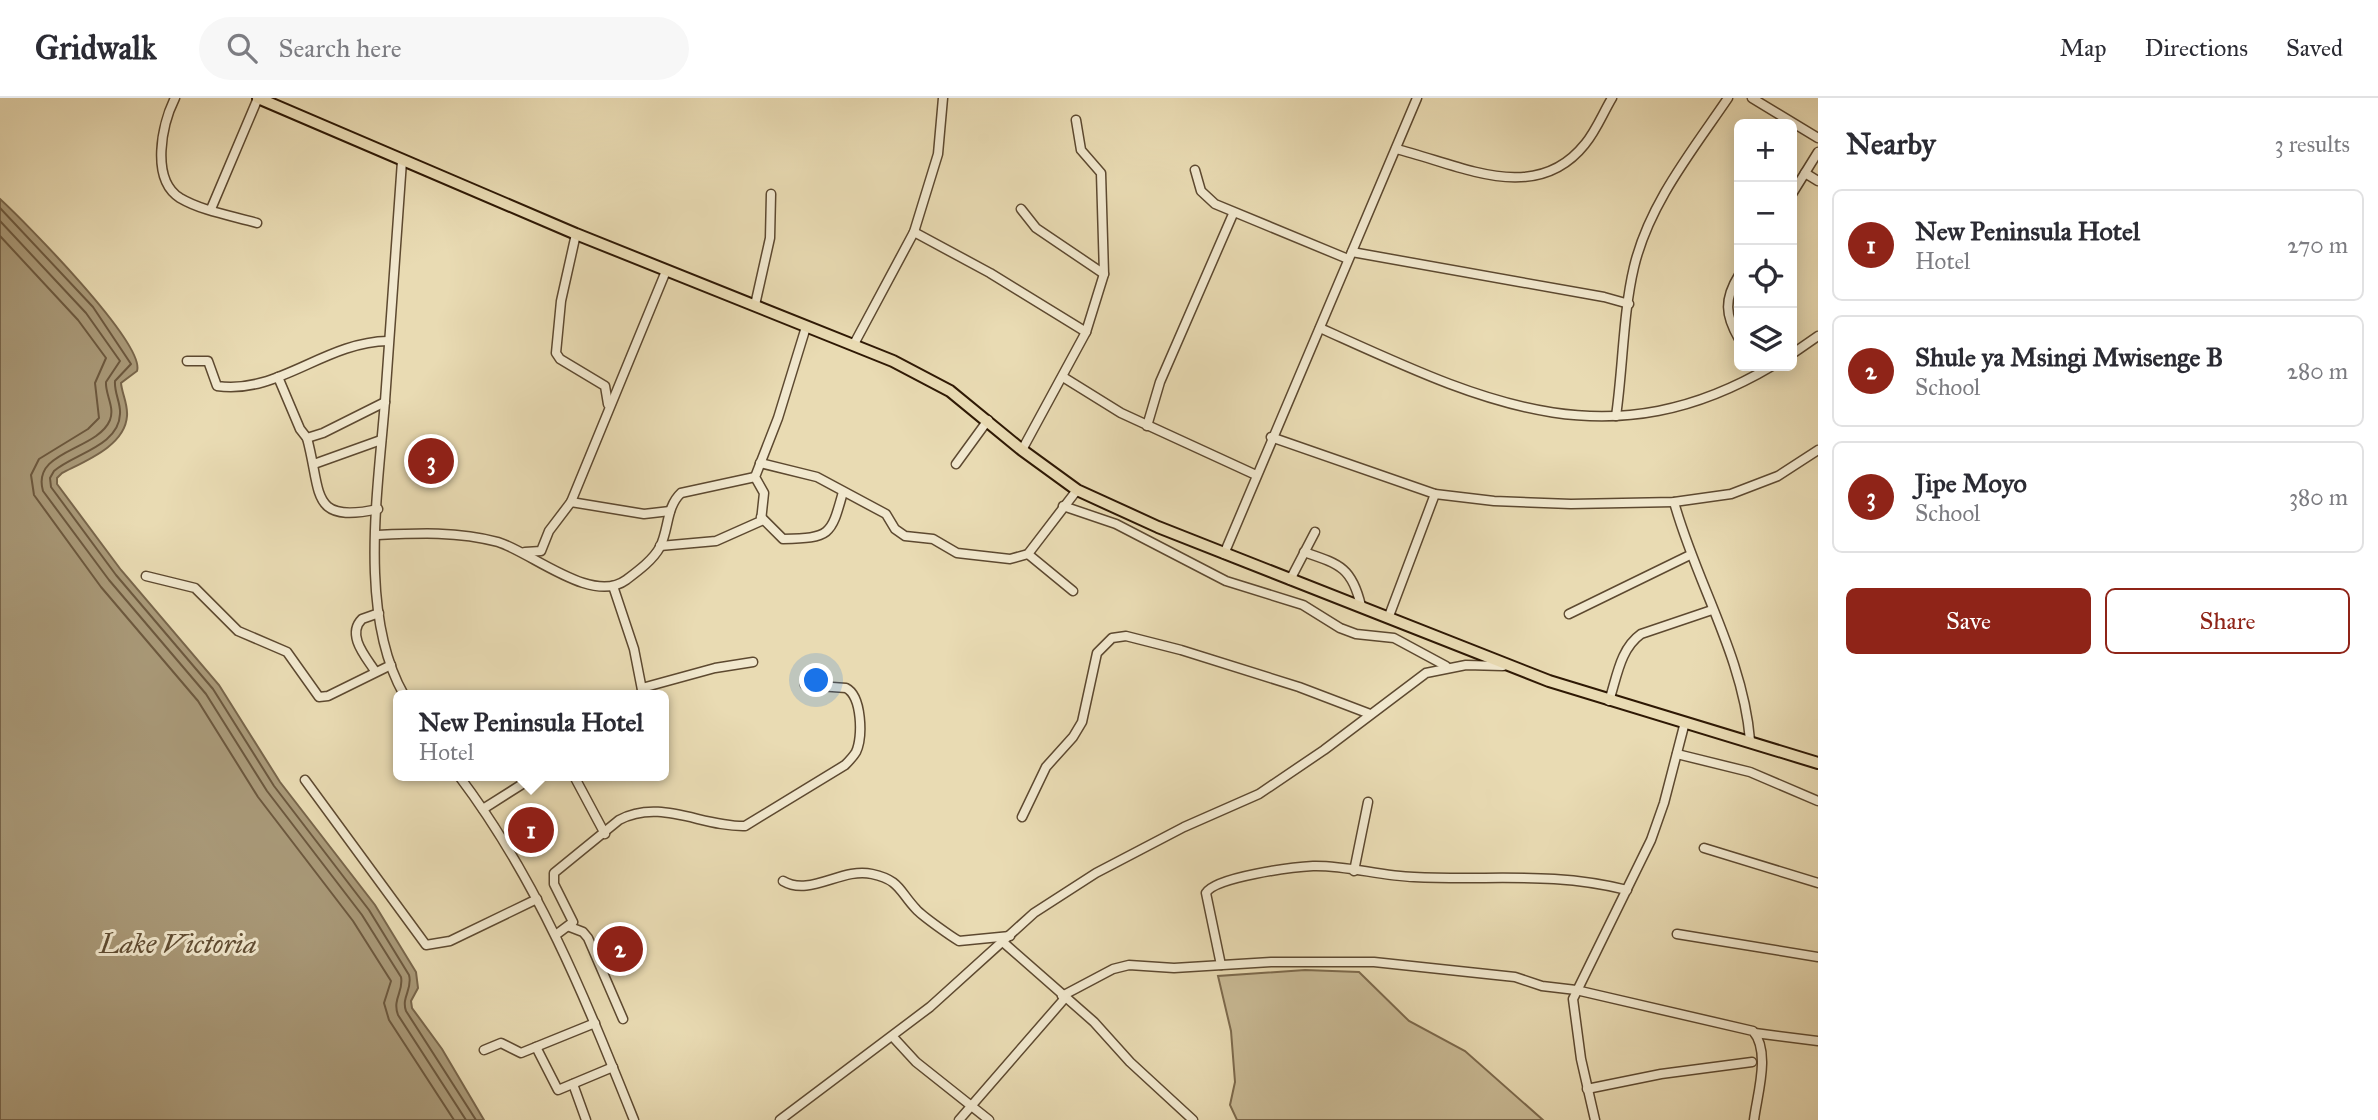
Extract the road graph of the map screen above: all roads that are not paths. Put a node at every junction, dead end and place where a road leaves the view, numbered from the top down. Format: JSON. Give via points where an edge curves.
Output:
{"nodes":[{"id":1,"x":175,"y":98,"type":"edge"},
{"id":2,"x":258,"y":98,"type":"edge"},
{"id":3,"x":943,"y":98,"type":"edge"},
{"id":4,"x":1416,"y":98,"type":"edge"},
{"id":5,"x":1728,"y":98,"type":"edge"},
{"id":6,"x":1752,"y":98,"type":"edge"},
{"id":7,"x":1608,"y":100,"type":"edge"},
{"id":8,"x":1076,"y":120,"type":"dead end"},
{"id":9,"x":1818,"y":138,"type":"edge"},
{"id":10,"x":1396,"y":149,"type":"junction"},
{"id":11,"x":1818,"y":152,"type":"edge"},
{"id":12,"x":402,"y":161,"type":"junction"},
{"id":13,"x":1195,"y":170,"type":"dead end"},
{"id":14,"x":1805,"y":173,"type":"junction"},
{"id":15,"x":1818,"y":181,"type":"edge"},
{"id":16,"x":1797,"y":186,"type":"edge"},
{"id":17,"x":771,"y":194,"type":"dead end"},
{"id":18,"x":211,"y":209,"type":"junction"},
{"id":19,"x":1021,"y":209,"type":"dead end"},
{"id":20,"x":1233,"y":214,"type":"junction"},
{"id":21,"x":257,"y":223,"type":"dead end"},
{"id":22,"x":914,"y":232,"type":"junction"},
{"id":23,"x":576,"y":234,"type":"junction"},
{"id":24,"x":1350,"y":256,"type":"junction"},
{"id":25,"x":666,"y":271,"type":"junction"},
{"id":26,"x":1104,"y":274,"type":"junction"},
{"id":27,"x":1734,"y":287,"type":"edge"},
{"id":28,"x":1629,"y":304,"type":"junction"},
{"id":29,"x":755,"y":305,"type":"junction"},
{"id":30,"x":806,"y":327,"type":"junction"},
{"id":31,"x":1320,"y":328,"type":"junction"},
{"id":32,"x":1734,"y":329,"type":"edge"},
{"id":33,"x":1086,"y":332,"type":"junction"},
{"id":34,"x":1818,"y":336,"type":"edge"},
{"id":35,"x":388,"y":341,"type":"junction"},
{"id":36,"x":854,"y":344,"type":"junction"},
{"id":37,"x":1797,"y":351,"type":"edge"},
{"id":38,"x":187,"y":361,"type":"dead end"},
{"id":39,"x":1755,"y":371,"type":"edge"},
{"id":40,"x":278,"y":377,"type":"junction"},
{"id":41,"x":1063,"y":377,"type":"junction"},
{"id":42,"x":385,"y":402,"type":"junction"},
{"id":43,"x":608,"y":410,"type":"junction"},
{"id":44,"x":1616,"y":416,"type":"junction"},
{"id":45,"x":988,"y":421,"type":"junction"},
{"id":46,"x":1147,"y":426,"type":"junction"},
{"id":47,"x":1271,"y":437,"type":"junction"},
{"id":48,"x":307,"y":438,"type":"junction"},
{"id":49,"x":381,"y":440,"type":"junction"},
{"id":50,"x":1022,"y":450,"type":"junction"},
{"id":51,"x":1818,"y":450,"type":"edge"},
{"id":52,"x":760,"y":463,"type":"junction"},
{"id":53,"x":314,"y":464,"type":"junction"},
{"id":54,"x":956,"y":464,"type":"dead end"},
{"id":55,"x":1256,"y":475,"type":"junction"},
{"id":56,"x":755,"y":477,"type":"junction"},
{"id":57,"x":1077,"y":490,"type":"junction"},
{"id":58,"x":843,"y":492,"type":"junction"},
{"id":59,"x":1435,"y":494,"type":"junction"},
{"id":60,"x":571,"y":502,"type":"junction"},
{"id":61,"x":1674,"y":502,"type":"junction"},
{"id":62,"x":1063,"y":506,"type":"junction"},
{"id":63,"x":378,"y":509,"type":"junction"},
{"id":64,"x":670,"y":511,"type":"junction"},
{"id":65,"x":761,"y":517,"type":"junction"},
{"id":66,"x":1315,"y":532,"type":"dead end"},
{"id":67,"x":377,"y":535,"type":"junction"},
{"id":68,"x":660,"y":546,"type":"junction"},
{"id":69,"x":1304,"y":551,"type":"junction"},
{"id":70,"x":525,"y":552,"type":"junction"},
{"id":71,"x":1028,"y":554,"type":"junction"},
{"id":72,"x":1224,"y":554,"type":"junction"},
{"id":73,"x":1690,"y":555,"type":"junction"},
{"id":74,"x":146,"y":576,"type":"dead end"},
{"id":75,"x":1290,"y":580,"type":"junction"},
{"id":76,"x":613,"y":586,"type":"junction"},
{"id":77,"x":1073,"y":591,"type":"dead end"},
{"id":78,"x":1361,"y":606,"type":"junction"},
{"id":79,"x":1712,"y":610,"type":"junction"},
{"id":80,"x":379,"y":613,"type":"junction"},
{"id":81,"x":1569,"y":614,"type":"dead end"},
{"id":82,"x":1389,"y":616,"type":"junction"},
{"id":83,"x":753,"y":662,"type":"dead end"},
{"id":84,"x":391,"y":665,"type":"junction"},
{"id":85,"x":1446,"y":666,"type":"junction"},
{"id":86,"x":1510,"y":666,"type":"junction"},
{"id":87,"x":375,"y":671,"type":"junction"},
{"id":88,"x":805,"y":685,"type":"dead end"},
{"id":89,"x":402,"y":690,"type":"edge"},
{"id":90,"x":643,"y":690,"type":"edge"},
{"id":91,"x":649,"y":690,"type":"edge"},
{"id":92,"x":1609,"y":701,"type":"junction"},
{"id":93,"x":1370,"y":714,"type":"junction"},
{"id":94,"x":1685,"y":722,"type":"junction"},
{"id":95,"x":1749,"y":740,"type":"junction"},
{"id":96,"x":1677,"y":754,"type":"junction"},
{"id":97,"x":1818,"y":763,"type":"edge"},
{"id":98,"x":305,"y":780,"type":"dead end"},
{"id":99,"x":463,"y":781,"type":"edge"},
{"id":100,"x":527,"y":781,"type":"edge"},
{"id":101,"x":576,"y":781,"type":"edge"},
{"id":102,"x":1818,"y":801,"type":"edge"},
{"id":103,"x":1368,"y":802,"type":"dead end"},
{"id":104,"x":483,"y":809,"type":"junction"},
{"id":105,"x":1022,"y":817,"type":"dead end"},
{"id":106,"x":605,"y":834,"type":"junction"},
{"id":107,"x":1704,"y":848,"type":"dead end"},
{"id":108,"x":1354,"y":871,"type":"junction"},
{"id":109,"x":783,"y":881,"type":"dead end"},
{"id":110,"x":1818,"y":883,"type":"edge"},
{"id":111,"x":1627,"y":890,"type":"junction"},
{"id":112,"x":537,"y":899,"type":"junction"},
{"id":113,"x":570,"y":927,"type":"junction"},
{"id":114,"x":557,"y":934,"type":"junction"},
{"id":115,"x":1676,"y":934,"type":"dead end"},
{"id":116,"x":1007,"y":939,"type":"junction"},
{"id":117,"x":1818,"y":957,"type":"edge"},
{"id":118,"x":1221,"y":965,"type":"junction"},
{"id":119,"x":1576,"y":990,"type":"junction"},
{"id":120,"x":1064,"y":997,"type":"junction"},
{"id":121,"x":623,"y":1019,"type":"dead end"},
{"id":122,"x":595,"y":1023,"type":"junction"},
{"id":123,"x":1755,"y":1033,"type":"junction"},
{"id":124,"x":893,"y":1037,"type":"junction"},
{"id":125,"x":1818,"y":1041,"type":"edge"},
{"id":126,"x":536,"y":1047,"type":"junction"},
{"id":127,"x":484,"y":1050,"type":"dead end"},
{"id":128,"x":1752,"y":1062,"type":"dead end"},
{"id":129,"x":613,"y":1067,"type":"junction"},
{"id":130,"x":573,"y":1084,"type":"junction"},
{"id":131,"x":1587,"y":1089,"type":"junction"},
{"id":132,"x":974,"y":1105,"type":"junction"},
{"id":133,"x":791,"y":1112,"type":"junction"},
{"id":134,"x":586,"y":1120,"type":"edge"},
{"id":135,"x":634,"y":1120,"type":"edge"},
{"id":136,"x":780,"y":1120,"type":"edge"},
{"id":137,"x":797,"y":1120,"type":"edge"},
{"id":138,"x":959,"y":1120,"type":"edge"},
{"id":139,"x":989,"y":1120,"type":"edge"},
{"id":140,"x":1193,"y":1120,"type":"edge"},
{"id":141,"x":1595,"y":1120,"type":"edge"},
{"id":142,"x":1754,"y":1120,"type":"edge"}],
"edges":[{"from":1,"to":18,"type":"street","via":[[161,139],[166,177],[180,198]]},
{"from":2,"to":12,"type":"main road"},
{"from":2,"to":18,"type":"street"},
{"from":3,"to":22,"type":"street","via":[[938,154]]},
{"from":4,"to":10,"type":"street"},
{"from":5,"to":28,"type":"street","via":[[1658,204],[1634,268]]},
{"from":6,"to":9,"type":"street"},
{"from":7,"to":10,"type":"street","via":[[1587,143],[1553,171],[1535,178],[1502,178]]},
{"from":8,"to":26,"type":"street","via":[[1081,150],[1101,173]]},
{"from":10,"to":24,"type":"street"},
{"from":11,"to":14,"type":"street"},
{"from":12,"to":23,"type":"main road"},
{"from":12,"to":35,"type":"street"},
{"from":13,"to":20,"type":"street","via":[[1201,191]]},
{"from":14,"to":15,"type":"street"},
{"from":14,"to":16,"type":"street"},
{"from":17,"to":29,"type":"street","via":[[770,239]]},
{"from":18,"to":21,"type":"street"},
{"from":19,"to":26,"type":"street","via":[[1036,228]]},
{"from":20,"to":24,"type":"street"},
{"from":20,"to":46,"type":"street","via":[[1160,382]]},
{"from":22,"to":33,"type":"street","via":[[990,272]]},
{"from":22,"to":36,"type":"street"},
{"from":23,"to":25,"type":"main road"},
{"from":23,"to":43,"type":"street","via":[[561,301],[556,353],[608,388]]},
{"from":24,"to":28,"type":"street"},
{"from":24,"to":31,"type":"street"},
{"from":25,"to":29,"type":"main road"},
{"from":25,"to":43,"type":"street"},
{"from":26,"to":33,"type":"street"},
{"from":27,"to":32,"type":"street","via":[[1727,303]]},
{"from":28,"to":44,"type":"street"},
{"from":29,"to":30,"type":"main road"},
{"from":30,"to":36,"type":"main road"},
{"from":30,"to":52,"type":"street"},
{"from":31,"to":44,"type":"street","via":[[1423,374],[1540,413]]},
{"from":31,"to":47,"type":"street"},
{"from":33,"to":41,"type":"street"},
{"from":34,"to":37,"type":"street"},
{"from":35,"to":40,"type":"street","via":[[333,352]]},
{"from":35,"to":42,"type":"street"},
{"from":36,"to":45,"type":"main road","via":[[950,391]]},
{"from":38,"to":40,"type":"street","via":[[208,361],[217,386],[250,387]]},
{"from":39,"to":44,"type":"street","via":[[1702,399]]},
{"from":40,"to":48,"type":"street"},
{"from":41,"to":46,"type":"street"},
{"from":41,"to":50,"type":"street"},
{"from":42,"to":48,"type":"street"},
{"from":42,"to":49,"type":"street"},
{"from":43,"to":60,"type":"street"},
{"from":45,"to":50,"type":"main road"},
{"from":45,"to":54,"type":"street"},
{"from":46,"to":55,"type":"street"},
{"from":47,"to":55,"type":"street"},
{"from":47,"to":59,"type":"street"},
{"from":48,"to":53,"type":"street"},
{"from":49,"to":53,"type":"street"},
{"from":49,"to":63,"type":"street"},
{"from":50,"to":57,"type":"main road"},
{"from":51,"to":61,"type":"street","via":[[1778,476],[1731,495]]},
{"from":52,"to":56,"type":"street"},
{"from":52,"to":58,"type":"street","via":[[817,477]]},
{"from":53,"to":63,"type":"street","via":[[321,496],[331,511],[344,515]]},
{"from":55,"to":72,"type":"street"},
{"from":56,"to":64,"type":"street","via":[[692,489],[674,499]]},
{"from":56,"to":65,"type":"street","via":[[764,493]]},
{"from":57,"to":62,"type":"street"},
{"from":57,"to":72,"type":"main road"},
{"from":58,"to":65,"type":"street","via":[[834,525],[825,533],[783,539]]},
{"from":58,"to":71,"type":"street","via":[[886,514],[905,536],[933,539],[957,553],[1010,559]]},
{"from":59,"to":61,"type":"street","via":[[1571,505]]},
{"from":59,"to":82,"type":"street"},
{"from":60,"to":64,"type":"street","via":[[644,514]]},
{"from":60,"to":70,"type":"street","via":[[549,531],[541,551]]},
{"from":61,"to":73,"type":"street"},
{"from":62,"to":71,"type":"street"},
{"from":62,"to":85,"type":"street","via":[[1116,524],[1226,581],[1303,605],[1356,634],[1394,638]]},
{"from":63,"to":67,"type":"street"},
{"from":64,"to":68,"type":"street"},
{"from":65,"to":68,"type":"street","via":[[761,521],[716,541]]},
{"from":66,"to":69,"type":"street"},
{"from":67,"to":70,"type":"street","via":[[459,534]]},
{"from":67,"to":80,"type":"street"},
{"from":68,"to":76,"type":"street","via":[[646,563]]},
{"from":69,"to":75,"type":"street"},
{"from":69,"to":78,"type":"street","via":[[1347,571]]},
{"from":70,"to":76,"type":"street","via":[[562,576]]},
{"from":71,"to":77,"type":"street"},
{"from":72,"to":75,"type":"main road"},
{"from":73,"to":79,"type":"street"},
{"from":73,"to":81,"type":"street"},
{"from":74,"to":87,"type":"street","via":[[195,588],[238,631],[287,652],[319,697]]},
{"from":75,"to":78,"type":"main road"},
{"from":76,"to":90,"type":"street"},
{"from":78,"to":82,"type":"main road"},
{"from":79,"to":92,"type":"street","via":[[1633,639]]},
{"from":79,"to":95,"type":"street","via":[[1741,688]]},
{"from":80,"to":84,"type":"street"},
{"from":80,"to":87,"type":"street","via":[[362,619],[355,631]]},
{"from":82,"to":86,"type":"main road"},
{"from":83,"to":91,"type":"street","via":[[715,668]]},
{"from":84,"to":87,"type":"street"},
{"from":84,"to":89,"type":"street"},
{"from":85,"to":86,"type":"street"},
{"from":85,"to":93,"type":"street","via":[[1408,684]]},
{"from":86,"to":92,"type":"main road"},
{"from":88,"to":106,"type":"street","via":[[846,688],[854,696],[859,742],[845,765],[745,826],[664,811],[641,812],[619,820]]},
{"from":92,"to":94,"type":"main road"},
{"from":93,"to":105,"type":"street","via":[[1181,650],[1146,640],[1112,638],[1097,653],[1082,722],[1046,767]]},
{"from":93,"to":116,"type":"street","via":[[1282,780],[1097,873],[1034,913]]},
{"from":94,"to":95,"type":"main road"},
{"from":94,"to":96,"type":"street"},
{"from":95,"to":97,"type":"main road"},
{"from":96,"to":102,"type":"street","via":[[1750,772]]},
{"from":96,"to":111,"type":"street","via":[[1651,840]]},
{"from":98,"to":112,"type":"street","via":[[426,945],[450,941]]},
{"from":99,"to":104,"type":"street"},
{"from":100,"to":104,"type":"street"},
{"from":101,"to":106,"type":"street"},
{"from":103,"to":108,"type":"street"},
{"from":104,"to":112,"type":"street"},
{"from":106,"to":113,"type":"street","via":[[554,873],[554,884],[572,918]]},
{"from":107,"to":110,"type":"street"},
{"from":108,"to":111,"type":"street","via":[[1450,879],[1566,877]]},
{"from":108,"to":118,"type":"street","via":[[1300,868],[1208,889]]},
{"from":109,"to":116,"type":"street","via":[[798,887],[869,873],[895,883],[915,908],[960,941]]},
{"from":111,"to":119,"type":"street"},
{"from":112,"to":114,"type":"street"},
{"from":113,"to":114,"type":"street"},
{"from":113,"to":121,"type":"street","via":[[588,937]]},
{"from":114,"to":122,"type":"street"},
{"from":115,"to":117,"type":"street"},
{"from":116,"to":120,"type":"street"},
{"from":116,"to":124,"type":"street"},
{"from":118,"to":119,"type":"street","via":[[1374,962],[1506,976]]},
{"from":118,"to":120,"type":"street","via":[[1129,965]]},
{"from":119,"to":123,"type":"street","via":[[1743,1026]]},
{"from":119,"to":131,"type":"street","via":[[1573,1016]]},
{"from":120,"to":132,"type":"street"},
{"from":120,"to":140,"type":"street"},
{"from":122,"to":126,"type":"street"},
{"from":122,"to":129,"type":"street"},
{"from":123,"to":125,"type":"street"},
{"from":123,"to":142,"type":"street","via":[[1761,1057]]},
{"from":124,"to":132,"type":"street","via":[[916,1062]]},
{"from":124,"to":133,"type":"street"},
{"from":126,"to":127,"type":"street","via":[[517,1053],[501,1043]]},
{"from":126,"to":130,"type":"street","via":[[555,1088]]},
{"from":128,"to":131,"type":"street"},
{"from":129,"to":130,"type":"street"},
{"from":129,"to":135,"type":"street"},
{"from":130,"to":134,"type":"street"},
{"from":131,"to":141,"type":"street"},
{"from":132,"to":138,"type":"street"},
{"from":132,"to":139,"type":"street"},
{"from":133,"to":136,"type":"street"},
{"from":133,"to":137,"type":"street"}]}
